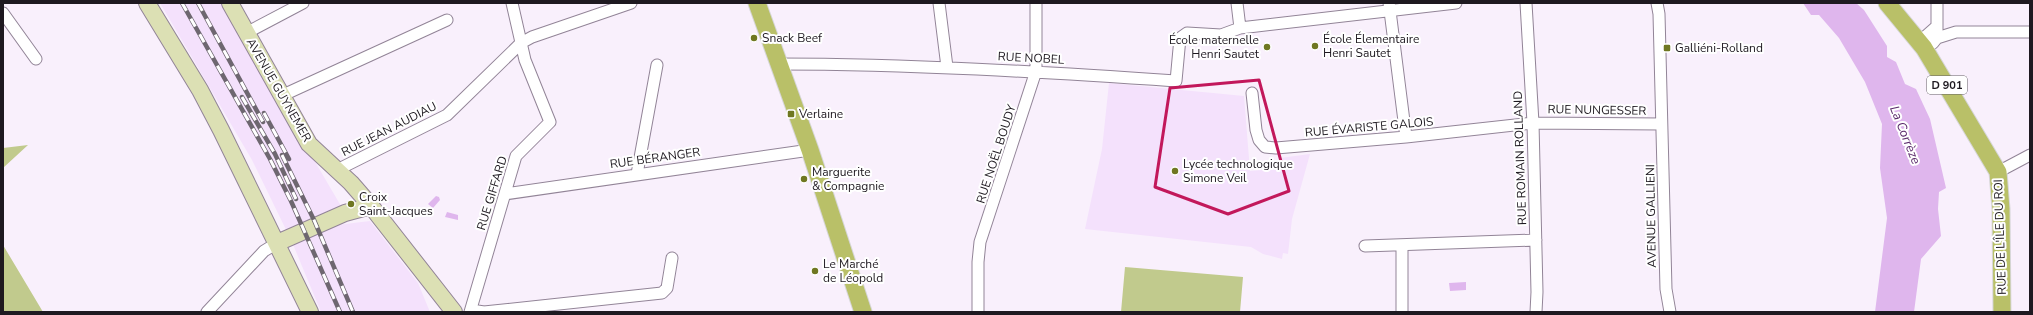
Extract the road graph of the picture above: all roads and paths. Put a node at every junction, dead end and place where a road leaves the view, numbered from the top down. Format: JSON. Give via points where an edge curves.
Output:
{"nodes":[{"id":1,"x":147,"y":3,"type":"edge"},
{"id":2,"x":230,"y":3,"type":"edge"},
{"id":3,"x":303,"y":3,"type":"edge"},
{"id":4,"x":512,"y":3,"type":"edge"},
{"id":5,"x":631,"y":3,"type":"edge"},
{"id":6,"x":757,"y":3,"type":"edge"},
{"id":7,"x":938,"y":3,"type":"edge"},
{"id":8,"x":1036,"y":3,"type":"edge"},
{"id":9,"x":1237,"y":3,"type":"edge"},
{"id":10,"x":1456,"y":3,"type":"edge"},
{"id":11,"x":1526,"y":3,"type":"edge"},
{"id":12,"x":1657,"y":3,"type":"edge"},
{"id":13,"x":1887,"y":3,"type":"edge"},
{"id":14,"x":1937,"y":3,"type":"edge"},
{"id":15,"x":1390,"y":7,"type":"edge"},
{"id":16,"x":3,"y":13,"type":"edge"},
{"id":17,"x":447,"y":20,"type":"dead end"},
{"id":18,"x":1937,"y":26,"type":"junction"},
{"id":19,"x":1240,"y":28,"type":"junction"},
{"id":20,"x":1956,"y":32,"type":"junction"},
{"id":21,"x":2030,"y":32,"type":"edge"},
{"id":22,"x":246,"y":33,"type":"junction"},
{"id":23,"x":1937,"y":38,"type":"junction"},
{"id":24,"x":521,"y":43,"type":"junction"},
{"id":25,"x":1923,"y":47,"type":"junction"},
{"id":26,"x":36,"y":59,"type":"dead end"},
{"id":27,"x":778,"y":64,"type":"junction"},
{"id":28,"x":657,"y":66,"type":"dead end"},
{"id":29,"x":946,"y":67,"type":"junction"},
{"id":30,"x":1036,"y":71,"type":"junction"},
{"id":31,"x":1252,"y":92,"type":"dead end"},
{"id":32,"x":281,"y":96,"type":"junction"},
{"id":33,"x":1533,"y":122,"type":"junction"},
{"id":34,"x":1661,"y":124,"type":"junction"},
{"id":35,"x":1406,"y":137,"type":"junction"},
{"id":36,"x":810,"y":150,"type":"junction"},
{"id":37,"x":2030,"y":155,"type":"edge"},
{"id":38,"x":337,"y":170,"type":"junction"},
{"id":39,"x":1998,"y":172,"type":"junction"},
{"id":40,"x":637,"y":174,"type":"junction"},
{"id":41,"x":505,"y":194,"type":"junction"},
{"id":42,"x":371,"y":206,"type":"junction"},
{"id":43,"x":1536,"y":240,"type":"junction"},
{"id":44,"x":277,"y":243,"type":"junction"},
{"id":45,"x":1402,"y":245,"type":"junction"},
{"id":46,"x":1365,"y":246,"type":"dead end"},
{"id":47,"x":672,"y":258,"type":"dead end"},
{"id":48,"x":1669,"y":309,"type":"edge"},
{"id":49,"x":471,"y":311,"type":"edge"},
{"id":50,"x":207,"y":312,"type":"edge"},
{"id":51,"x":310,"y":312,"type":"edge"},
{"id":52,"x":454,"y":312,"type":"edge"},
{"id":53,"x":863,"y":312,"type":"edge"},
{"id":54,"x":978,"y":312,"type":"edge"},
{"id":55,"x":1402,"y":312,"type":"edge"},
{"id":56,"x":1536,"y":312,"type":"edge"},
{"id":57,"x":2002,"y":312,"type":"edge"}],
"edges":[{"from":1,"to":44,"type":"main road","via":[[200,90]]},
{"from":2,"to":22,"type":"main road","name":"AVENUE GUYNEMER"},
{"from":3,"to":22,"type":"street"},
{"from":4,"to":24,"type":"street","name":"RUE GIFFARD"},
{"from":5,"to":24,"type":"street","name":"RUE JEAN AUDIAU"},
{"from":6,"to":27,"type":"main road"},
{"from":7,"to":29,"type":"street"},
{"from":8,"to":30,"type":"street","name":"RUE NOËL BOUDY"},
{"from":9,"to":19,"type":"street"},
{"from":10,"to":15,"type":"street"},
{"from":11,"to":33,"type":"street","name":"RUE ROMAIN ROLLAND"},
{"from":12,"to":34,"type":"street","name":"AVENUE GALLIENI"},
{"from":13,"to":25,"type":"main road","name":"RUE DE L'ÎLE DU ROI","number":"D 901"},
{"from":14,"to":18,"type":"street"},
{"from":15,"to":19,"type":"street"},
{"from":15,"to":35,"type":"street"},
{"from":16,"to":26,"type":"street"},
{"from":17,"to":32,"type":"street"},
{"from":18,"to":20,"type":"street"},
{"from":18,"to":23,"type":"street"},
{"from":18,"to":25,"type":"street"},
{"from":19,"to":30,"type":"street","name":"RUE NOBEL","via":[[1221,35],[1187,33],[1180,38],[1176,81]]},
{"from":20,"to":21,"type":"street"},
{"from":20,"to":23,"type":"street"},
{"from":22,"to":32,"type":"main road","name":"AVENUE GUYNEMER"},
{"from":23,"to":25,"type":"street"},
{"from":24,"to":38,"type":"street","name":"RUE JEAN AUDIAU","via":[[447,115]]},
{"from":24,"to":41,"type":"street","name":"RUE GIFFARD","via":[[525,60],[550,122],[516,156]]},
{"from":25,"to":39,"type":"main road","name":"RUE DE L'ÎLE DU ROI","number":"D 901"},
{"from":27,"to":29,"type":"street","name":"RUE NOBEL"},
{"from":27,"to":36,"type":"main road"},
{"from":28,"to":40,"type":"street"},
{"from":29,"to":30,"type":"street","name":"RUE NOBEL"},
{"from":30,"to":54,"type":"street","name":"RUE NOËL BOUDY","via":[[980,242]]},
{"from":31,"to":35,"type":"street","name":"RUE ÉVARISTE GALOIS","via":[[1256,130],[1264,147]]},
{"from":32,"to":38,"type":"main road","name":"AVENUE GUYNEMER","via":[[309,144]]},
{"from":33,"to":34,"type":"street","name":"RUE NUNGESSER"},
{"from":33,"to":35,"type":"street","name":"RUE ÉVARISTE GALOIS"},
{"from":33,"to":43,"type":"street","name":"RUE ROMAIN ROLLAND"},
{"from":34,"to":48,"type":"street","name":"AVENUE GALLIENI"},
{"from":36,"to":40,"type":"street","name":"RUE BÉRANGER"},
{"from":36,"to":53,"type":"main road"},
{"from":37,"to":39,"type":"street"},
{"from":38,"to":42,"type":"main road","name":"AVENUE GUYNEMER"},
{"from":39,"to":57,"type":"main road","name":"RUE DE L'ÎLE DU ROI","number":"D 901"},
{"from":40,"to":41,"type":"street","name":"RUE BÉRANGER"},
{"from":41,"to":49,"type":"street","name":"RUE GIFFARD"},
{"from":42,"to":44,"type":"main road","via":[[341,214]]},
{"from":42,"to":52,"type":"main road","name":"AVENUE GUYNEMER"},
{"from":43,"to":45,"type":"street"},
{"from":43,"to":56,"type":"street","name":"RUE ROMAIN ROLLAND"},
{"from":44,"to":50,"type":"street","via":[[264,251]]},
{"from":44,"to":51,"type":"main road"},
{"from":45,"to":46,"type":"street"},
{"from":45,"to":55,"type":"street"},
{"from":47,"to":49,"type":"street","via":[[667,288],[662,293],[484,312]]}]}
